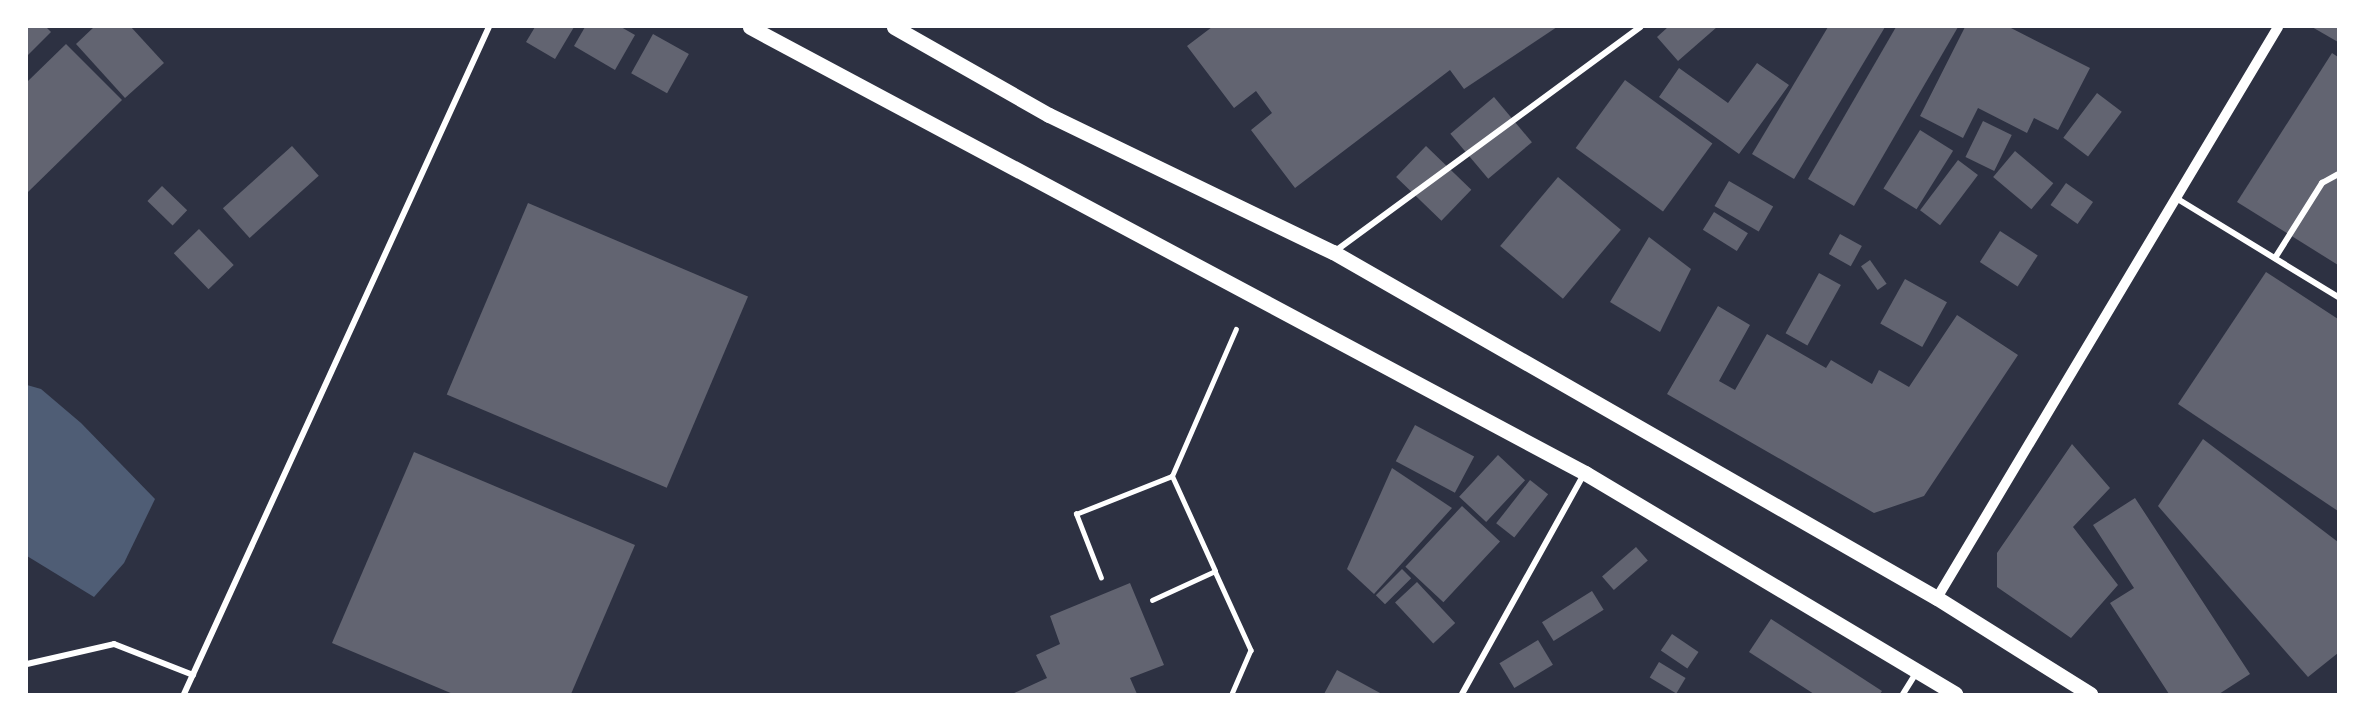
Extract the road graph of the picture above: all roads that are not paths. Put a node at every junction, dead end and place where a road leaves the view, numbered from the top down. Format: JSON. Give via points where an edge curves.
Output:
{"nodes":[{"id":1,"x":489,"y":27,"type":"edge"},
{"id":2,"x":750,"y":27,"type":"edge"},
{"id":3,"x":894,"y":27,"type":"edge"},
{"id":4,"x":1640,"y":27,"type":"edge"},
{"id":5,"x":2278,"y":27,"type":"edge"},
{"id":6,"x":2338,"y":174,"type":"edge"},
{"id":7,"x":2176,"y":198,"type":"junction"},
{"id":8,"x":1333,"y":252,"type":"junction"},
{"id":9,"x":2275,"y":258,"type":"junction"},
{"id":10,"x":2338,"y":297,"type":"edge"},
{"id":11,"x":1236,"y":329,"type":"dead end"},
{"id":12,"x":1585,"y":472,"type":"junction"},
{"id":13,"x":1172,"y":476,"type":"junction"},
{"id":14,"x":1215,"y":572,"type":"junction"},
{"id":15,"x":1101,"y":578,"type":"dead end"},
{"id":16,"x":1937,"y":598,"type":"junction"},
{"id":17,"x":1152,"y":600,"type":"dead end"},
{"id":18,"x":27,"y":664,"type":"edge"},
{"id":19,"x":1917,"y":671,"type":"junction"},
{"id":20,"x":193,"y":675,"type":"junction"},
{"id":21,"x":184,"y":694,"type":"edge"},
{"id":22,"x":1232,"y":694,"type":"edge"},
{"id":23,"x":1462,"y":694,"type":"edge"},
{"id":24,"x":1903,"y":694,"type":"edge"},
{"id":25,"x":1955,"y":694,"type":"edge"},
{"id":26,"x":2090,"y":694,"type":"edge"}],
"edges":[{"from":1,"to":20,"type":"street"},
{"from":2,"to":12,"type":"main road"},
{"from":3,"to":8,"type":"main road","via":[[1049,115]]},
{"from":4,"to":8,"type":"street"},
{"from":5,"to":7,"type":"street"},
{"from":6,"to":9,"type":"street","via":[[2322,183]]},
{"from":7,"to":9,"type":"street"},
{"from":7,"to":16,"type":"street"},
{"from":8,"to":16,"type":"main road"},
{"from":9,"to":10,"type":"street"},
{"from":11,"to":13,"type":"lane"},
{"from":12,"to":19,"type":"main road"},
{"from":12,"to":23,"type":"street"},
{"from":13,"to":14,"type":"lane"},
{"from":13,"to":15,"type":"lane","via":[[1076,514]]},
{"from":14,"to":17,"type":"lane"},
{"from":14,"to":22,"type":"lane","via":[[1251,650]]},
{"from":16,"to":26,"type":"main road"},
{"from":18,"to":20,"type":"street","via":[[114,644]]},
{"from":19,"to":24,"type":"street"},
{"from":19,"to":25,"type":"main road"},
{"from":20,"to":21,"type":"street"}]}
